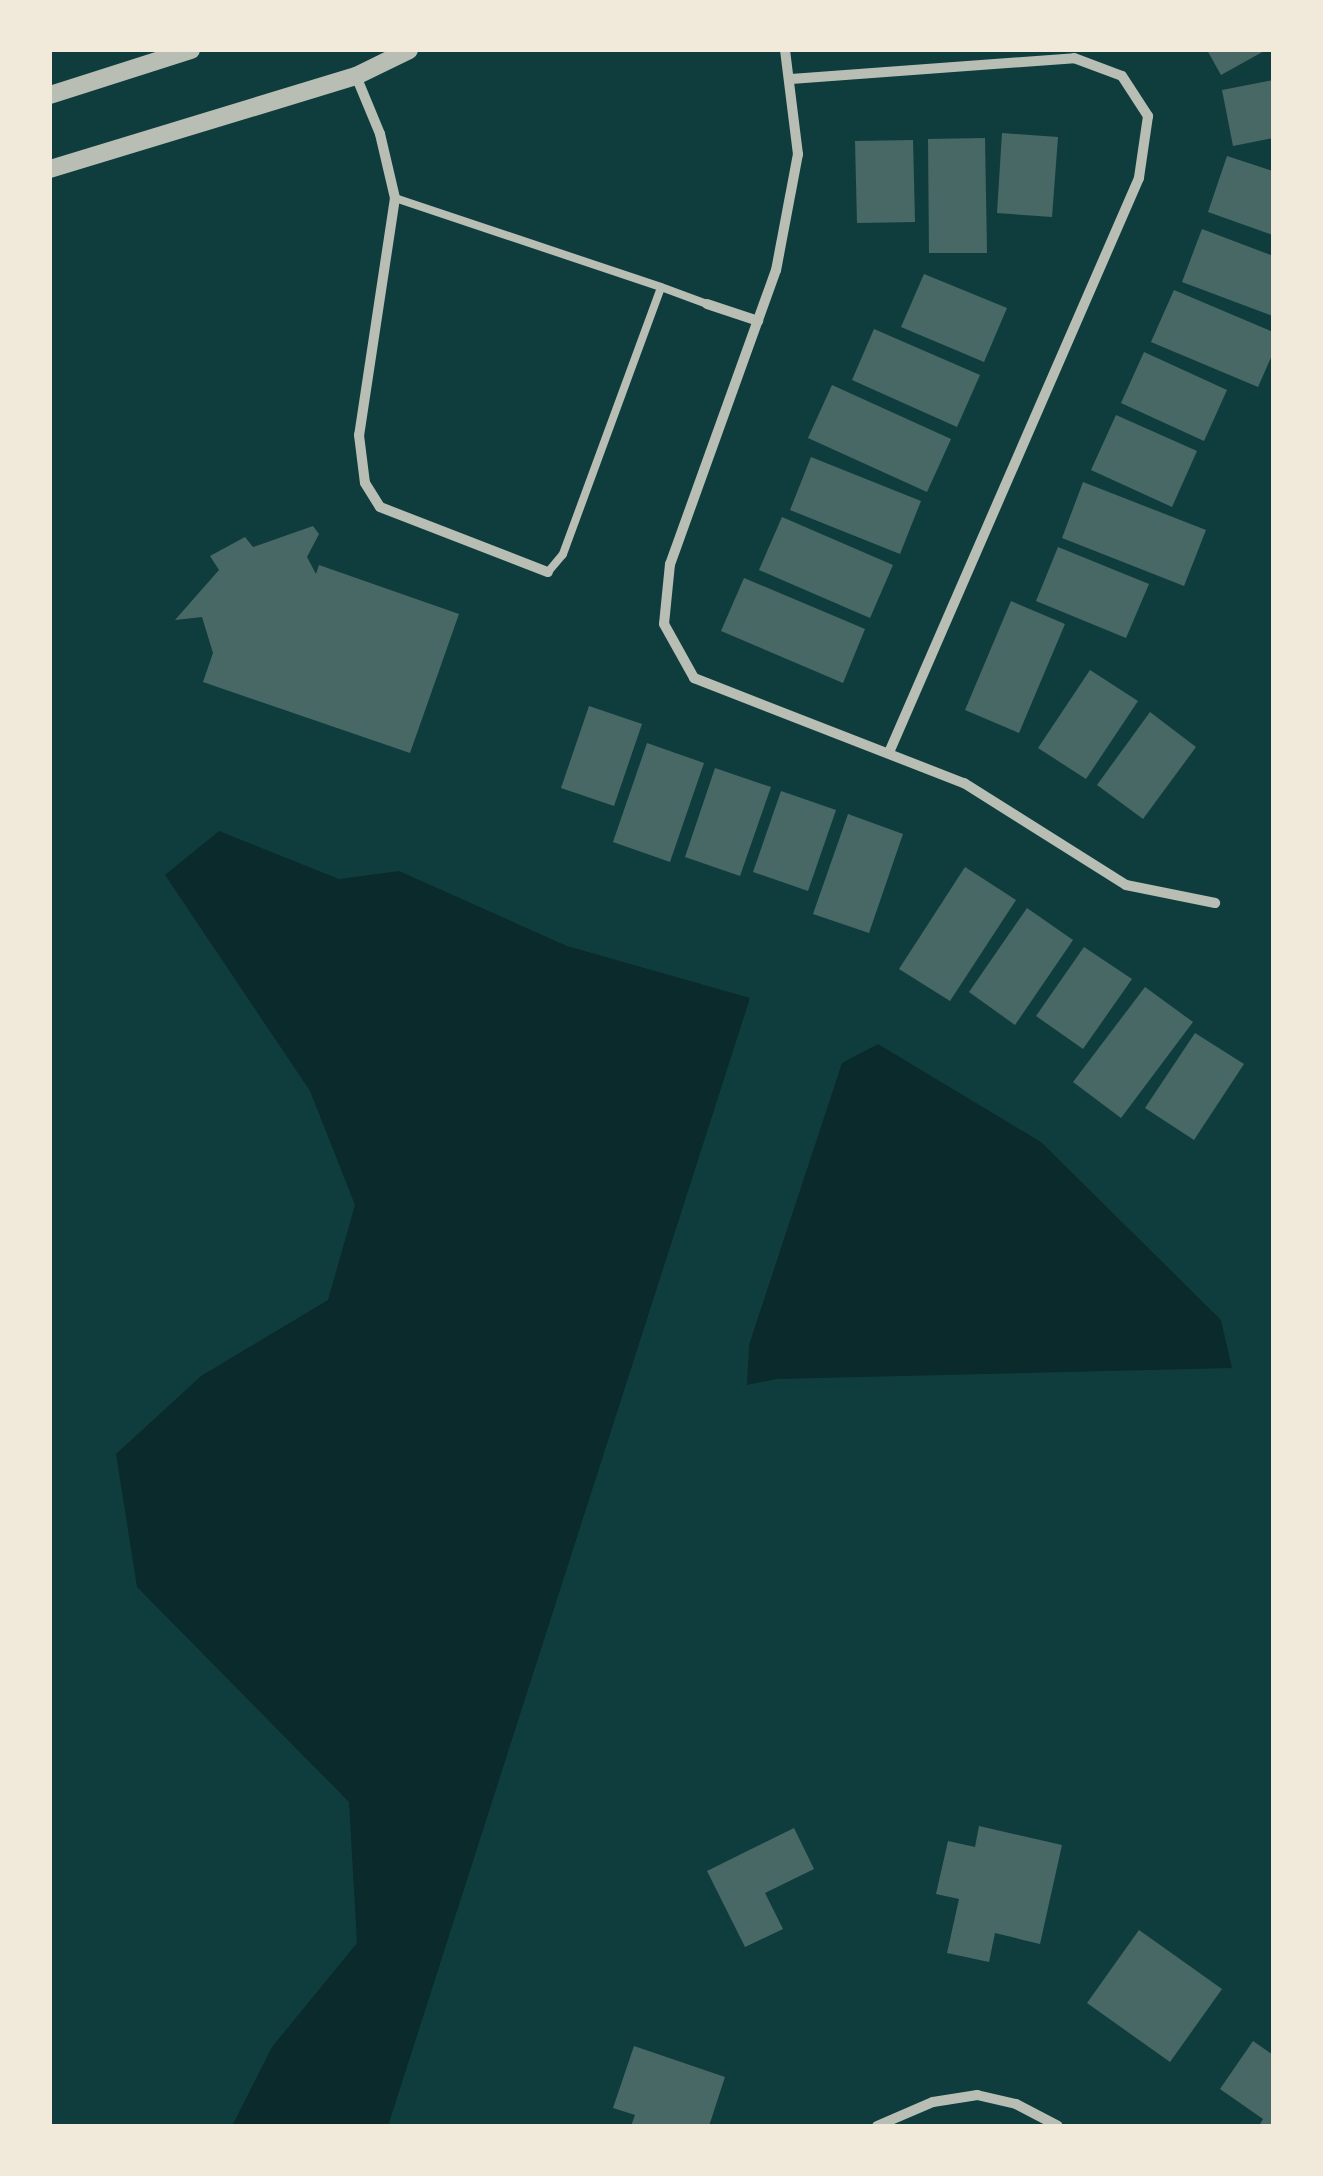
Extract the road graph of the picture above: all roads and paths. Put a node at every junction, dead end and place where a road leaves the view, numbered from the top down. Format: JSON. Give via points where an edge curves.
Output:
{"nodes":[{"id":1,"x":192,"y":50,"type":"edge"},
{"id":2,"x":409,"y":50,"type":"edge"},
{"id":3,"x":785,"y":50,"type":"edge"},
{"id":4,"x":356,"y":76,"type":"junction"},
{"id":5,"x":790,"y":79,"type":"junction"},
{"id":6,"x":50,"y":95,"type":"edge"},
{"id":7,"x":50,"y":168,"type":"edge"},
{"id":8,"x":395,"y":198,"type":"junction"},
{"id":9,"x":661,"y":286,"type":"junction"},
{"id":10,"x":707,"y":304,"type":"joint"},
{"id":11,"x":758,"y":321,"type":"junction"},
{"id":12,"x":548,"y":572,"type":"joint"},
{"id":13,"x":890,"y":750,"type":"junction"},
{"id":14,"x":1215,"y":903,"type":"dead end"},
{"id":15,"x":877,"y":2126,"type":"edge"},
{"id":16,"x":1058,"y":2126,"type":"edge"}],
"edges":[{"from":1,"to":6,"type":"street"},
{"from":2,"to":4,"type":"street"},
{"from":3,"to":5,"type":"street"},
{"from":4,"to":7,"type":"street"},
{"from":4,"to":8,"type":"street","via":[[380,134]]},
{"from":5,"to":11,"type":"street","via":[[798,154],[776,270]]},
{"from":5,"to":13,"type":"street","via":[[1074,58],[1122,76],[1148,116],[1140,178]]},
{"from":8,"to":9,"type":"lane"},
{"from":8,"to":12,"type":"street","via":[[359,435],[365,483],[380,507]]},
{"from":9,"to":10,"type":"lane"},
{"from":9,"to":12,"type":"lane","via":[[564,554]]},
{"from":10,"to":11,"type":"street"},
{"from":11,"to":13,"type":"street","via":[[670,564],[664,624],[694,678]]},
{"from":13,"to":14,"type":"street","via":[[964,783],[1126,885]]},
{"from":15,"to":16,"type":"street","via":[[933,2102],[977,2096],[1016,2104]]}]}
